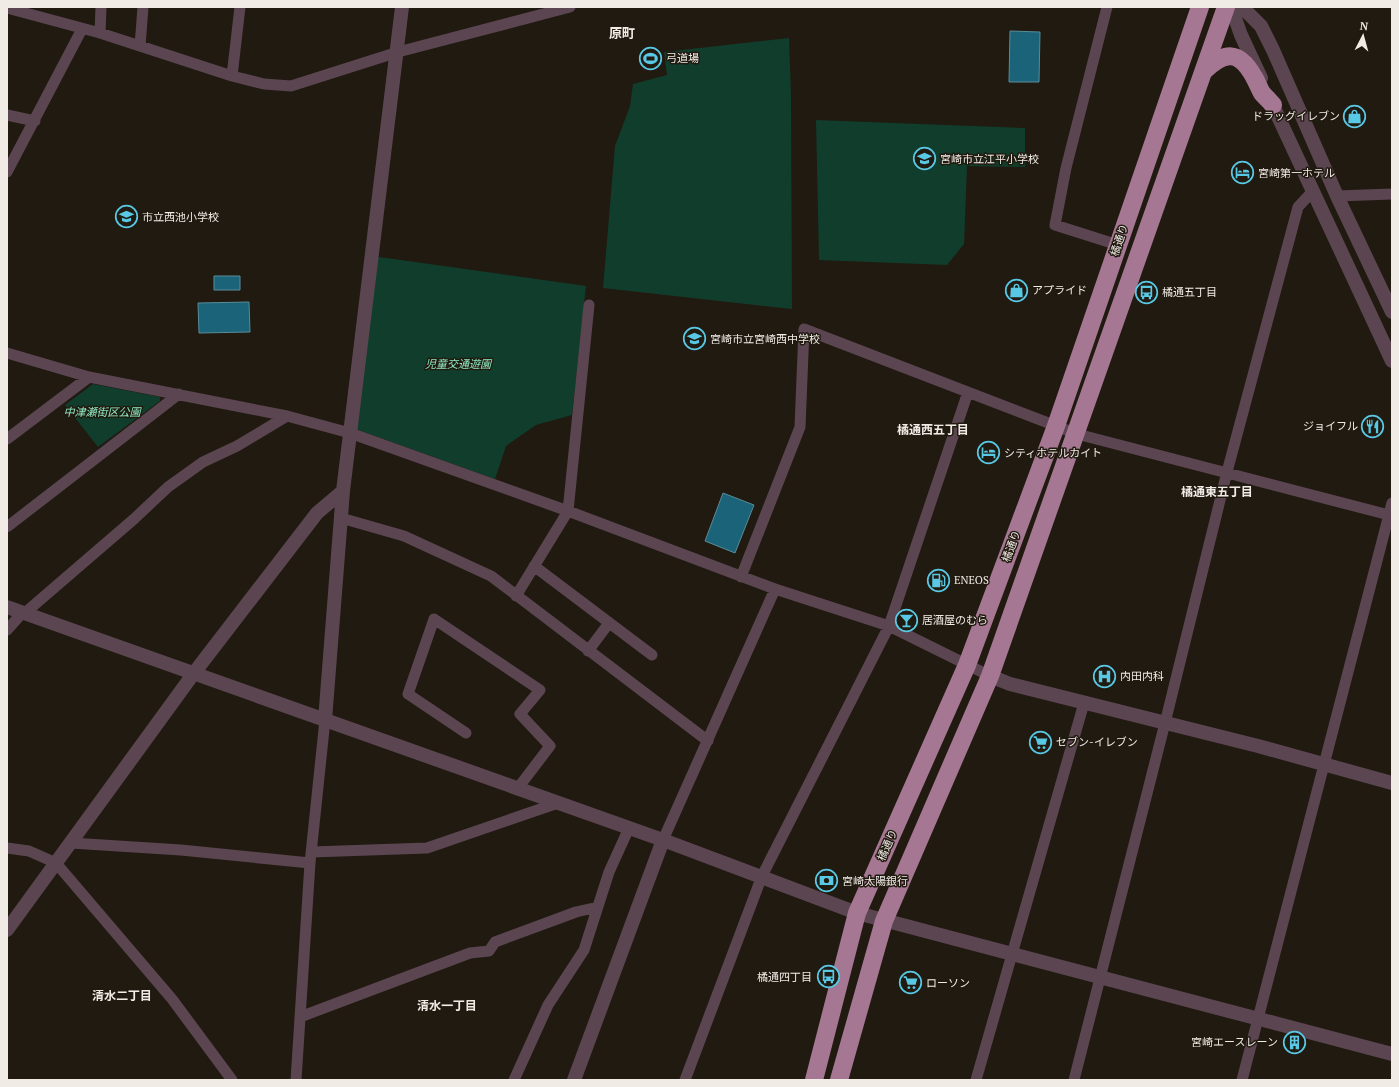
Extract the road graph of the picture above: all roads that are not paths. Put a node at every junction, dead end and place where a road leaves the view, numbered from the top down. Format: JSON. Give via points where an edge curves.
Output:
{"nodes":[{"id":1,"x":101,"y":7,"type":"edge"},
{"id":2,"x":143,"y":7,"type":"edge"},
{"id":3,"x":240,"y":7,"type":"edge"},
{"id":4,"x":402,"y":7,"type":"edge"},
{"id":5,"x":570,"y":7,"type":"edge"},
{"id":6,"x":1107,"y":7,"type":"edge"},
{"id":7,"x":1200,"y":7,"type":"edge"},
{"id":8,"x":1226,"y":7,"type":"edge"},
{"id":9,"x":1232,"y":7,"type":"edge"},
{"id":10,"x":1242,"y":7,"type":"edge"},
{"id":11,"x":7,"y":8,"type":"edge"},
{"id":12,"x":556,"y":9,"type":"edge"},
{"id":13,"x":82,"y":29,"type":"junction"},
{"id":14,"x":100,"y":33,"type":"junction"},
{"id":15,"x":140,"y":46,"type":"junction"},
{"id":16,"x":398,"y":52,"type":"junction"},
{"id":17,"x":1204,"y":71,"type":"junction"},
{"id":18,"x":232,"y":76,"type":"junction"},
{"id":19,"x":1273,"y":104,"type":"junction"},
{"id":20,"x":7,"y":115,"type":"edge"},
{"id":21,"x":35,"y":121,"type":"junction"},
{"id":22,"x":7,"y":172,"type":"edge"},
{"id":23,"x":1312,"y":192,"type":"junction"},
{"id":24,"x":1392,"y":194,"type":"edge"},
{"id":25,"x":1337,"y":196,"type":"junction"},
{"id":26,"x":1118,"y":245,"type":"junction"},
{"id":27,"x":589,"y":305,"type":"dead end"},
{"id":28,"x":1392,"y":312,"type":"edge"},
{"id":29,"x":7,"y":353,"type":"edge"},
{"id":30,"x":1392,"y":361,"type":"edge"},
{"id":31,"x":89,"y":377,"type":"junction"},
{"id":32,"x":968,"y":392,"type":"junction"},
{"id":33,"x":179,"y":394,"type":"junction"},
{"id":34,"x":287,"y":416,"type":"junction"},
{"id":35,"x":1056,"y":426,"type":"junction"},
{"id":36,"x":350,"y":432,"type":"junction"},
{"id":37,"x":1077,"y":434,"type":"junction"},
{"id":38,"x":7,"y":439,"type":"edge"},
{"id":39,"x":1227,"y":472,"type":"junction"},
{"id":40,"x":343,"y":491,"type":"junction"},
{"id":41,"x":1392,"y":503,"type":"edge"},
{"id":42,"x":568,"y":511,"type":"junction"},
{"id":43,"x":1389,"y":515,"type":"junction"},
{"id":44,"x":341,"y":518,"type":"junction"},
{"id":45,"x":7,"y":527,"type":"edge"},
{"id":46,"x":534,"y":566,"type":"junction"},
{"id":47,"x":741,"y":577,"type":"junction"},
{"id":48,"x":775,"y":589,"type":"junction"},
{"id":49,"x":516,"y":596,"type":"junction"},
{"id":50,"x":7,"y":607,"type":"edge"},
{"id":51,"x":24,"y":612,"type":"junction"},
{"id":52,"x":610,"y":623,"type":"junction"},
{"id":53,"x":889,"y":626,"type":"junction"},
{"id":54,"x":7,"y":630,"type":"edge"},
{"id":55,"x":588,"y":651,"type":"junction"},
{"id":56,"x":652,"y":655,"type":"dead end"},
{"id":57,"x":967,"y":665,"type":"junction"},
{"id":58,"x":194,"y":673,"type":"junction"},
{"id":59,"x":990,"y":676,"type":"junction"},
{"id":60,"x":1084,"y":703,"type":"junction"},
{"id":61,"x":325,"y":720,"type":"junction"},
{"id":62,"x":1165,"y":723,"type":"junction"},
{"id":63,"x":466,"y":733,"type":"dead end"},
{"id":64,"x":708,"y":741,"type":"junction"},
{"id":65,"x":1325,"y":765,"type":"junction"},
{"id":66,"x":1392,"y":783,"type":"edge"},
{"id":67,"x":518,"y":788,"type":"junction"},
{"id":68,"x":558,"y":802,"type":"junction"},
{"id":69,"x":629,"y":828,"type":"junction"},
{"id":70,"x":663,"y":840,"type":"junction"},
{"id":71,"x":70,"y":843,"type":"junction"},
{"id":72,"x":7,"y":848,"type":"edge"},
{"id":73,"x":311,"y":857,"type":"junction"},
{"id":74,"x":56,"y":863,"type":"junction"},
{"id":75,"x":762,"y":876,"type":"junction"},
{"id":76,"x":598,"y":907,"type":"junction"},
{"id":77,"x":857,"y":913,"type":"junction"},
{"id":78,"x":884,"y":921,"type":"junction"},
{"id":79,"x":7,"y":930,"type":"edge"},
{"id":80,"x":1011,"y":955,"type":"junction"},
{"id":81,"x":1101,"y":977,"type":"junction"},
{"id":82,"x":300,"y":1017,"type":"junction"},
{"id":83,"x":1258,"y":1018,"type":"junction"},
{"id":84,"x":1392,"y":1054,"type":"edge"},
{"id":85,"x":232,"y":1080,"type":"edge"},
{"id":86,"x":296,"y":1080,"type":"edge"},
{"id":87,"x":516,"y":1080,"type":"edge"},
{"id":88,"x":574,"y":1080,"type":"edge"},
{"id":89,"x":685,"y":1080,"type":"edge"},
{"id":90,"x":814,"y":1080,"type":"edge"},
{"id":91,"x":839,"y":1080,"type":"edge"},
{"id":92,"x":976,"y":1080,"type":"edge"},
{"id":93,"x":1074,"y":1080,"type":"edge"},
{"id":94,"x":1242,"y":1080,"type":"edge"}],
"edges":[{"from":1,"to":14,"type":"street"},
{"from":2,"to":15,"type":"street"},
{"from":3,"to":18,"type":"street"},
{"from":4,"to":16,"type":"street"},
{"from":5,"to":12,"type":"street"},
{"from":6,"to":26,"type":"street","via":[[1066,168],[1055,225]]},
{"from":7,"to":26,"type":"highway","name":"橘通り"},
{"from":8,"to":17,"type":"highway"},
{"from":9,"to":19,"type":"street","via":[[1241,35]]},
{"from":10,"to":25,"type":"street","via":[[1261,26],[1274,50]]},
{"from":11,"to":13,"type":"street"},
{"from":12,"to":16,"type":"street"},
{"from":13,"to":14,"type":"street"},
{"from":13,"to":21,"type":"street"},
{"from":14,"to":15,"type":"street"},
{"from":15,"to":18,"type":"street"},
{"from":16,"to":18,"type":"street","via":[[291,86],[264,84]]},
{"from":16,"to":36,"type":"street"},
{"from":17,"to":19,"type":"highway","via":[[1222,56],[1242,59],[1262,93]]},
{"from":17,"to":37,"type":"highway"},
{"from":19,"to":23,"type":"street"},
{"from":20,"to":21,"type":"street"},
{"from":21,"to":22,"type":"street"},
{"from":23,"to":30,"type":"street"},
{"from":23,"to":39,"type":"street","via":[[1298,207]]},
{"from":24,"to":25,"type":"street"},
{"from":25,"to":28,"type":"street"},
{"from":26,"to":35,"type":"highway","name":"橘通り"},
{"from":27,"to":42,"type":"street"},
{"from":29,"to":31,"type":"street"},
{"from":31,"to":33,"type":"street"},
{"from":31,"to":38,"type":"street"},
{"from":32,"to":35,"type":"street"},
{"from":32,"to":47,"type":"street","via":[[804,329],[800,427]]},
{"from":32,"to":53,"type":"street"},
{"from":33,"to":34,"type":"street"},
{"from":33,"to":45,"type":"street"},
{"from":34,"to":36,"type":"street"},
{"from":34,"to":51,"type":"street","via":[[237,446],[203,462],[168,487]]},
{"from":35,"to":37,"type":"street"},
{"from":35,"to":57,"type":"highway","name":"橘通り"},
{"from":36,"to":40,"type":"street"},
{"from":36,"to":42,"type":"street"},
{"from":37,"to":39,"type":"street"},
{"from":37,"to":59,"type":"highway"},
{"from":39,"to":43,"type":"street"},
{"from":39,"to":62,"type":"street"},
{"from":40,"to":44,"type":"street"},
{"from":40,"to":58,"type":"street","via":[[317,513]]},
{"from":41,"to":43,"type":"street"},
{"from":42,"to":46,"type":"street"},
{"from":42,"to":47,"type":"street"},
{"from":43,"to":65,"type":"street"},
{"from":44,"to":49,"type":"street","via":[[404,536],[491,576]]},
{"from":44,"to":61,"type":"street"},
{"from":46,"to":49,"type":"street"},
{"from":46,"to":52,"type":"street"},
{"from":47,"to":48,"type":"street"},
{"from":48,"to":53,"type":"street"},
{"from":48,"to":64,"type":"street"},
{"from":49,"to":55,"type":"street"},
{"from":50,"to":51,"type":"street"},
{"from":51,"to":54,"type":"street"},
{"from":51,"to":58,"type":"street"},
{"from":52,"to":55,"type":"street"},
{"from":52,"to":56,"type":"street"},
{"from":53,"to":57,"type":"street"},
{"from":53,"to":75,"type":"street"},
{"from":55,"to":64,"type":"street"},
{"from":57,"to":59,"type":"street"},
{"from":57,"to":77,"type":"highway","name":"橘通り"},
{"from":58,"to":61,"type":"street"},
{"from":58,"to":71,"type":"street"},
{"from":59,"to":60,"type":"street","via":[[1010,684]]},
{"from":59,"to":78,"type":"highway"},
{"from":60,"to":62,"type":"street"},
{"from":60,"to":80,"type":"street"},
{"from":61,"to":67,"type":"street"},
{"from":61,"to":73,"type":"street"},
{"from":62,"to":65,"type":"street"},
{"from":62,"to":81,"type":"street"},
{"from":63,"to":67,"type":"street","via":[[408,694],[434,619],[540,690],[520,714],[550,746]]},
{"from":64,"to":70,"type":"street"},
{"from":65,"to":66,"type":"street"},
{"from":65,"to":83,"type":"street"},
{"from":67,"to":68,"type":"street"},
{"from":68,"to":69,"type":"street"},
{"from":68,"to":73,"type":"street","via":[[427,848]]},
{"from":69,"to":70,"type":"street"},
{"from":69,"to":76,"type":"street","via":[[609,872]]},
{"from":70,"to":75,"type":"street"},
{"from":70,"to":88,"type":"street"},
{"from":71,"to":73,"type":"street"},
{"from":71,"to":74,"type":"street"},
{"from":72,"to":74,"type":"street","via":[[29,850]]},
{"from":73,"to":82,"type":"street"},
{"from":74,"to":79,"type":"street"},
{"from":74,"to":85,"type":"street","via":[[172,999]]},
{"from":75,"to":77,"type":"street"},
{"from":75,"to":89,"type":"street"},
{"from":76,"to":82,"type":"street","via":[[576,912],[495,942],[489,951],[470,953]]},
{"from":76,"to":87,"type":"street","via":[[584,950],[548,1005]]},
{"from":77,"to":78,"type":"street"},
{"from":77,"to":90,"type":"highway","name":"橘通り"},
{"from":78,"to":80,"type":"street"},
{"from":78,"to":91,"type":"highway"},
{"from":80,"to":81,"type":"street"},
{"from":80,"to":92,"type":"street"},
{"from":81,"to":83,"type":"street"},
{"from":81,"to":93,"type":"street"},
{"from":82,"to":86,"type":"street"},
{"from":83,"to":84,"type":"street"},
{"from":83,"to":94,"type":"street"}]}
